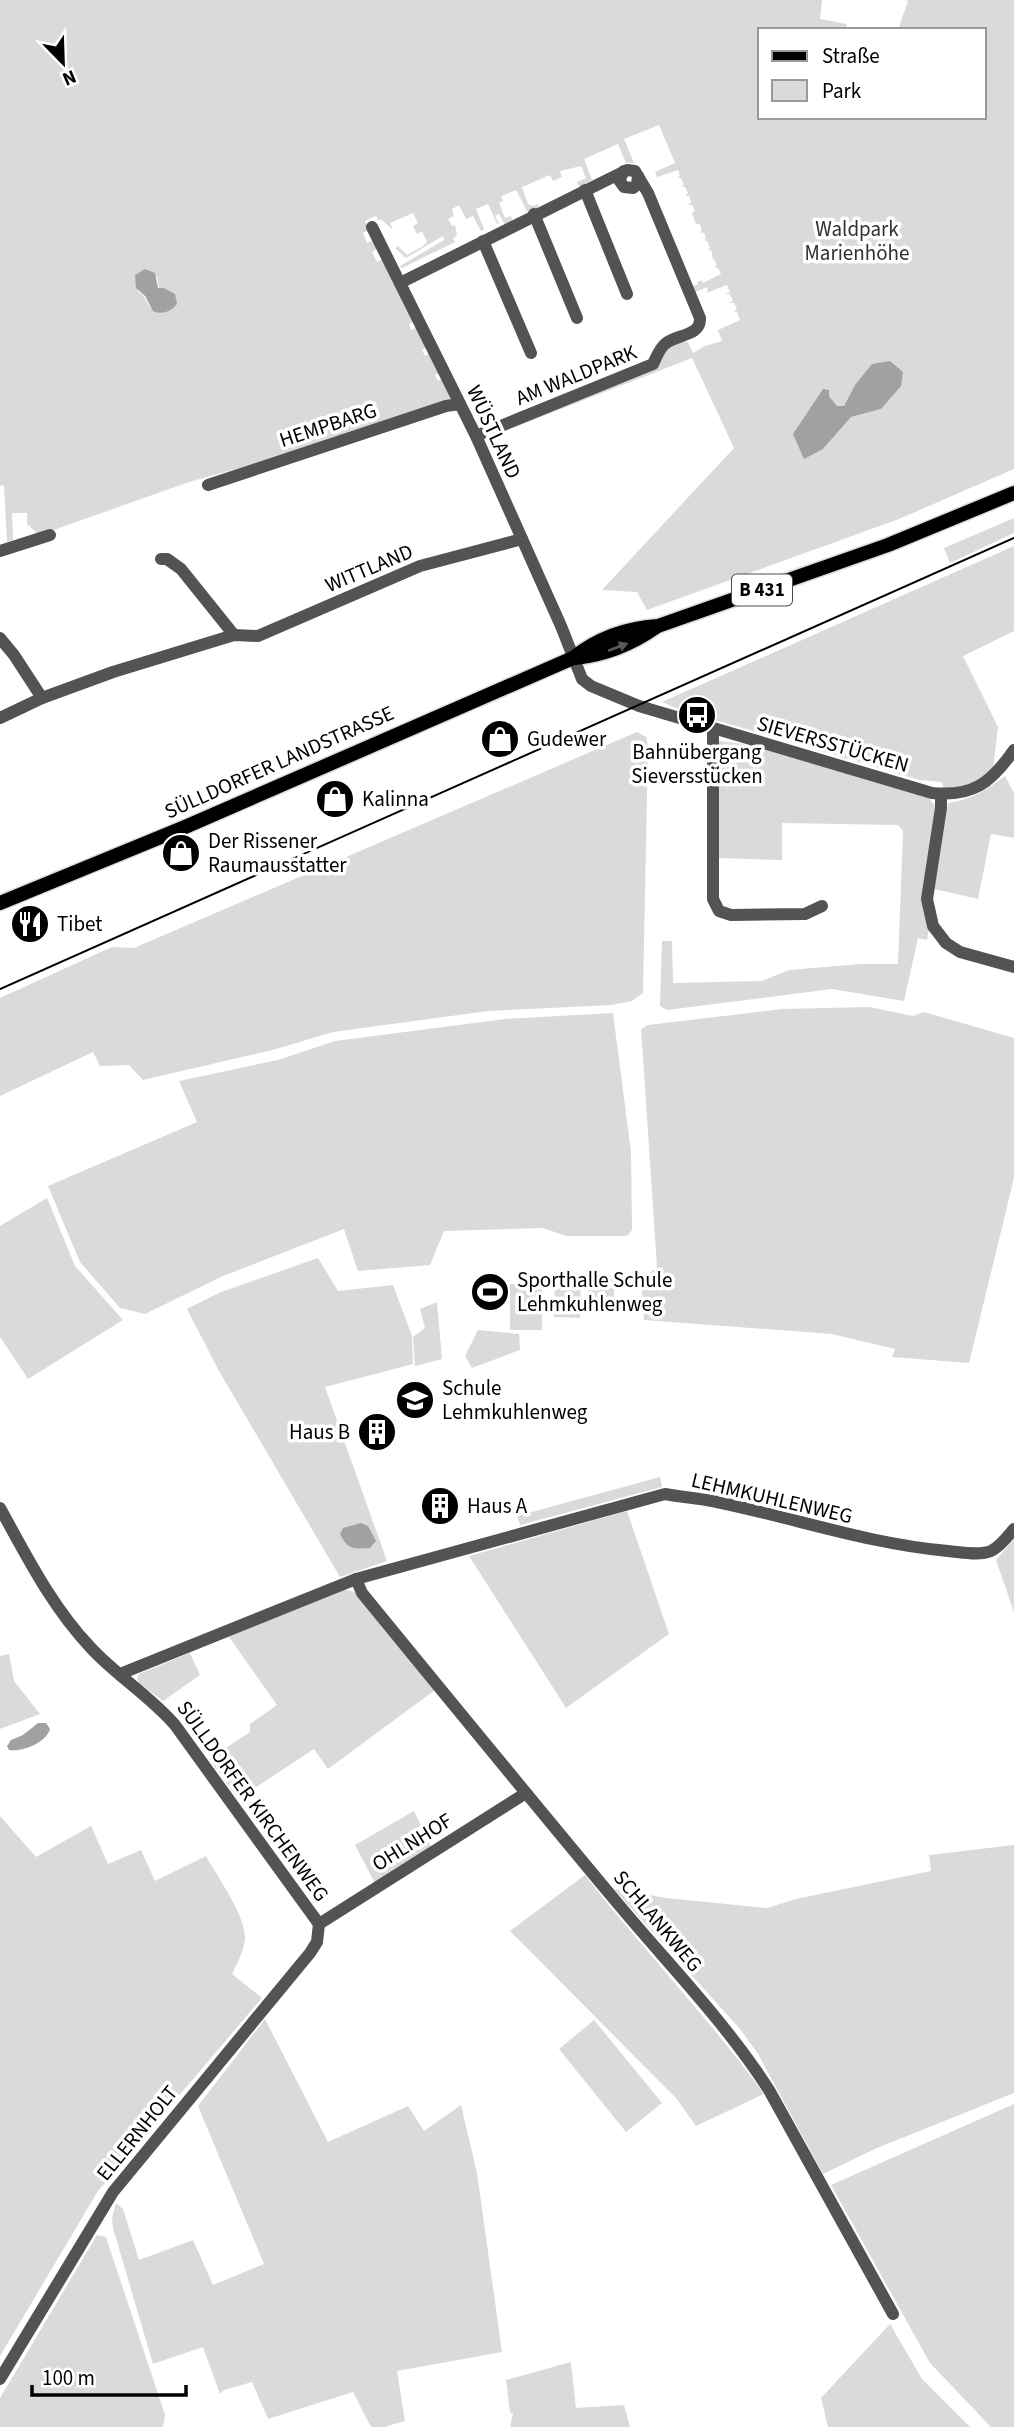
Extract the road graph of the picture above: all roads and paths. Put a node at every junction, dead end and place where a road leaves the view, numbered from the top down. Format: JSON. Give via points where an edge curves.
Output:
{"nodes":[{"id":1,"x":584,"y":190,"type":"junction"},
{"id":2,"x":534,"y":214,"type":"junction"},
{"id":3,"x":372,"y":227,"type":"dead end"},
{"id":4,"x":483,"y":240,"type":"junction"},
{"id":5,"x":400,"y":283,"type":"junction"},
{"id":6,"x":627,"y":294,"type":"dead end"},
{"id":7,"x":577,"y":318,"type":"dead end"},
{"id":8,"x":531,"y":353,"type":"dead end"},
{"id":9,"x":460,"y":404,"type":"junction"},
{"id":10,"x":476,"y":436,"type":"junction"},
{"id":11,"x":208,"y":485,"type":"dead end"},
{"id":12,"x":1014,"y":493,"type":"edge"},
{"id":13,"x":50,"y":536,"type":"dead end"},
{"id":14,"x":522,"y":539,"type":"junction"},
{"id":15,"x":0,"y":551,"type":"edge"},
{"id":16,"x":161,"y":559,"type":"dead end"},
{"id":17,"x":234,"y":635,"type":"junction"},
{"id":18,"x":0,"y":638,"type":"edge"},
{"id":19,"x":573,"y":658,"type":"junction"},
{"id":20,"x":42,"y":698,"type":"junction"},
{"id":21,"x":0,"y":718,"type":"edge"},
{"id":22,"x":713,"y":729,"type":"junction"},
{"id":23,"x":1014,"y":751,"type":"edge"},
{"id":24,"x":941,"y":794,"type":"junction"},
{"id":25,"x":0,"y":904,"type":"edge"},
{"id":26,"x":822,"y":906,"type":"dead end"},
{"id":27,"x":1014,"y":967,"type":"edge"},
{"id":28,"x":0,"y":1508,"type":"edge"},
{"id":29,"x":1014,"y":1528,"type":"edge"},
{"id":30,"x":356,"y":1579,"type":"junction"},
{"id":31,"x":120,"y":1674,"type":"junction"},
{"id":32,"x":526,"y":1793,"type":"junction"},
{"id":33,"x":319,"y":1923,"type":"junction"},
{"id":34,"x":893,"y":2314,"type":"dead end"},
{"id":35,"x":0,"y":2379,"type":"edge"}],
"edges":[{"from":1,"to":2,"type":"street","name":"AM WALDPARK"},
{"from":1,"to":6,"type":"street"},
{"from":1,"to":10,"type":"street","name":"AM WALDPARK","via":[[632,170],[648,193],[700,325],[665,342],[653,364]]},
{"from":2,"to":4,"type":"street","name":"AM WALDPARK"},
{"from":2,"to":7,"type":"street"},
{"from":3,"to":5,"type":"street","name":"WÜSTLAND"},
{"from":4,"to":5,"type":"street","name":"AM WALDPARK"},
{"from":4,"to":8,"type":"street","name":"AM WALDPARK"},
{"from":5,"to":9,"type":"street","name":"WÜSTLAND"},
{"from":9,"to":10,"type":"street","name":"WÜSTLAND"},
{"from":9,"to":11,"type":"street","name":"HEMPBARG"},
{"from":10,"to":14,"type":"street","name":"WÜSTLAND"},
{"from":12,"to":19,"type":"main road","name":"SÜLLDORFER LANDSTRASSE","number":"B 431","via":[[877,549],[658,626],[596,656]]},
{"from":13,"to":15,"type":"street"},
{"from":14,"to":17,"type":"street","name":"WITTLAND","via":[[420,566],[258,636]]},
{"from":14,"to":19,"type":"street","name":"WÜSTLAND"},
{"from":16,"to":17,"type":"street","via":[[181,569]]},
{"from":17,"to":20,"type":"street","name":"WITTLAND","via":[[113,671]]},
{"from":18,"to":20,"type":"street"},
{"from":19,"to":22,"type":"street","name":"SIEVERSSTÜCKEN","via":[[582,679],[591,686]]},
{"from":19,"to":25,"type":"main road","name":"SÜLLDORFER LANDSTRASSE","number":"B 431"},
{"from":20,"to":21,"type":"street","name":"WITTLAND"},
{"from":22,"to":24,"type":"street","name":"SIEVERSSTÜCKEN"},
{"from":22,"to":26,"type":"street","via":[[713,899],[719,911],[731,915],[806,914]]},
{"from":23,"to":24,"type":"street","name":"SIEVERSSTÜCKEN","via":[[983,784],[965,792]]},
{"from":24,"to":27,"type":"street","via":[[927,899],[933,926],[960,952]]},
{"from":28,"to":31,"type":"street","name":"SÜLLDORFER KIRCHENWEG","via":[[57,1607]]},
{"from":29,"to":30,"type":"street","name":"LEHMKUHLENWEG","via":[[990,1551],[932,1549],[665,1494]]},
{"from":30,"to":31,"type":"street","name":"LEHMKUHLENWEG"},
{"from":30,"to":32,"type":"street","name":"SCHLANKWEG","via":[[362,1593]]},
{"from":31,"to":33,"type":"street","name":"SÜLLDORFER KIRCHENWEG","via":[[175,1725]]},
{"from":32,"to":33,"type":"street","name":"OHLNHOF"},
{"from":32,"to":34,"type":"street","name":"SCHLANKWEG","via":[[750,2060]]},
{"from":33,"to":35,"type":"street","name":"ELLERNHOLT","via":[[320,1933],[310,1953],[113,2192]]}]}
